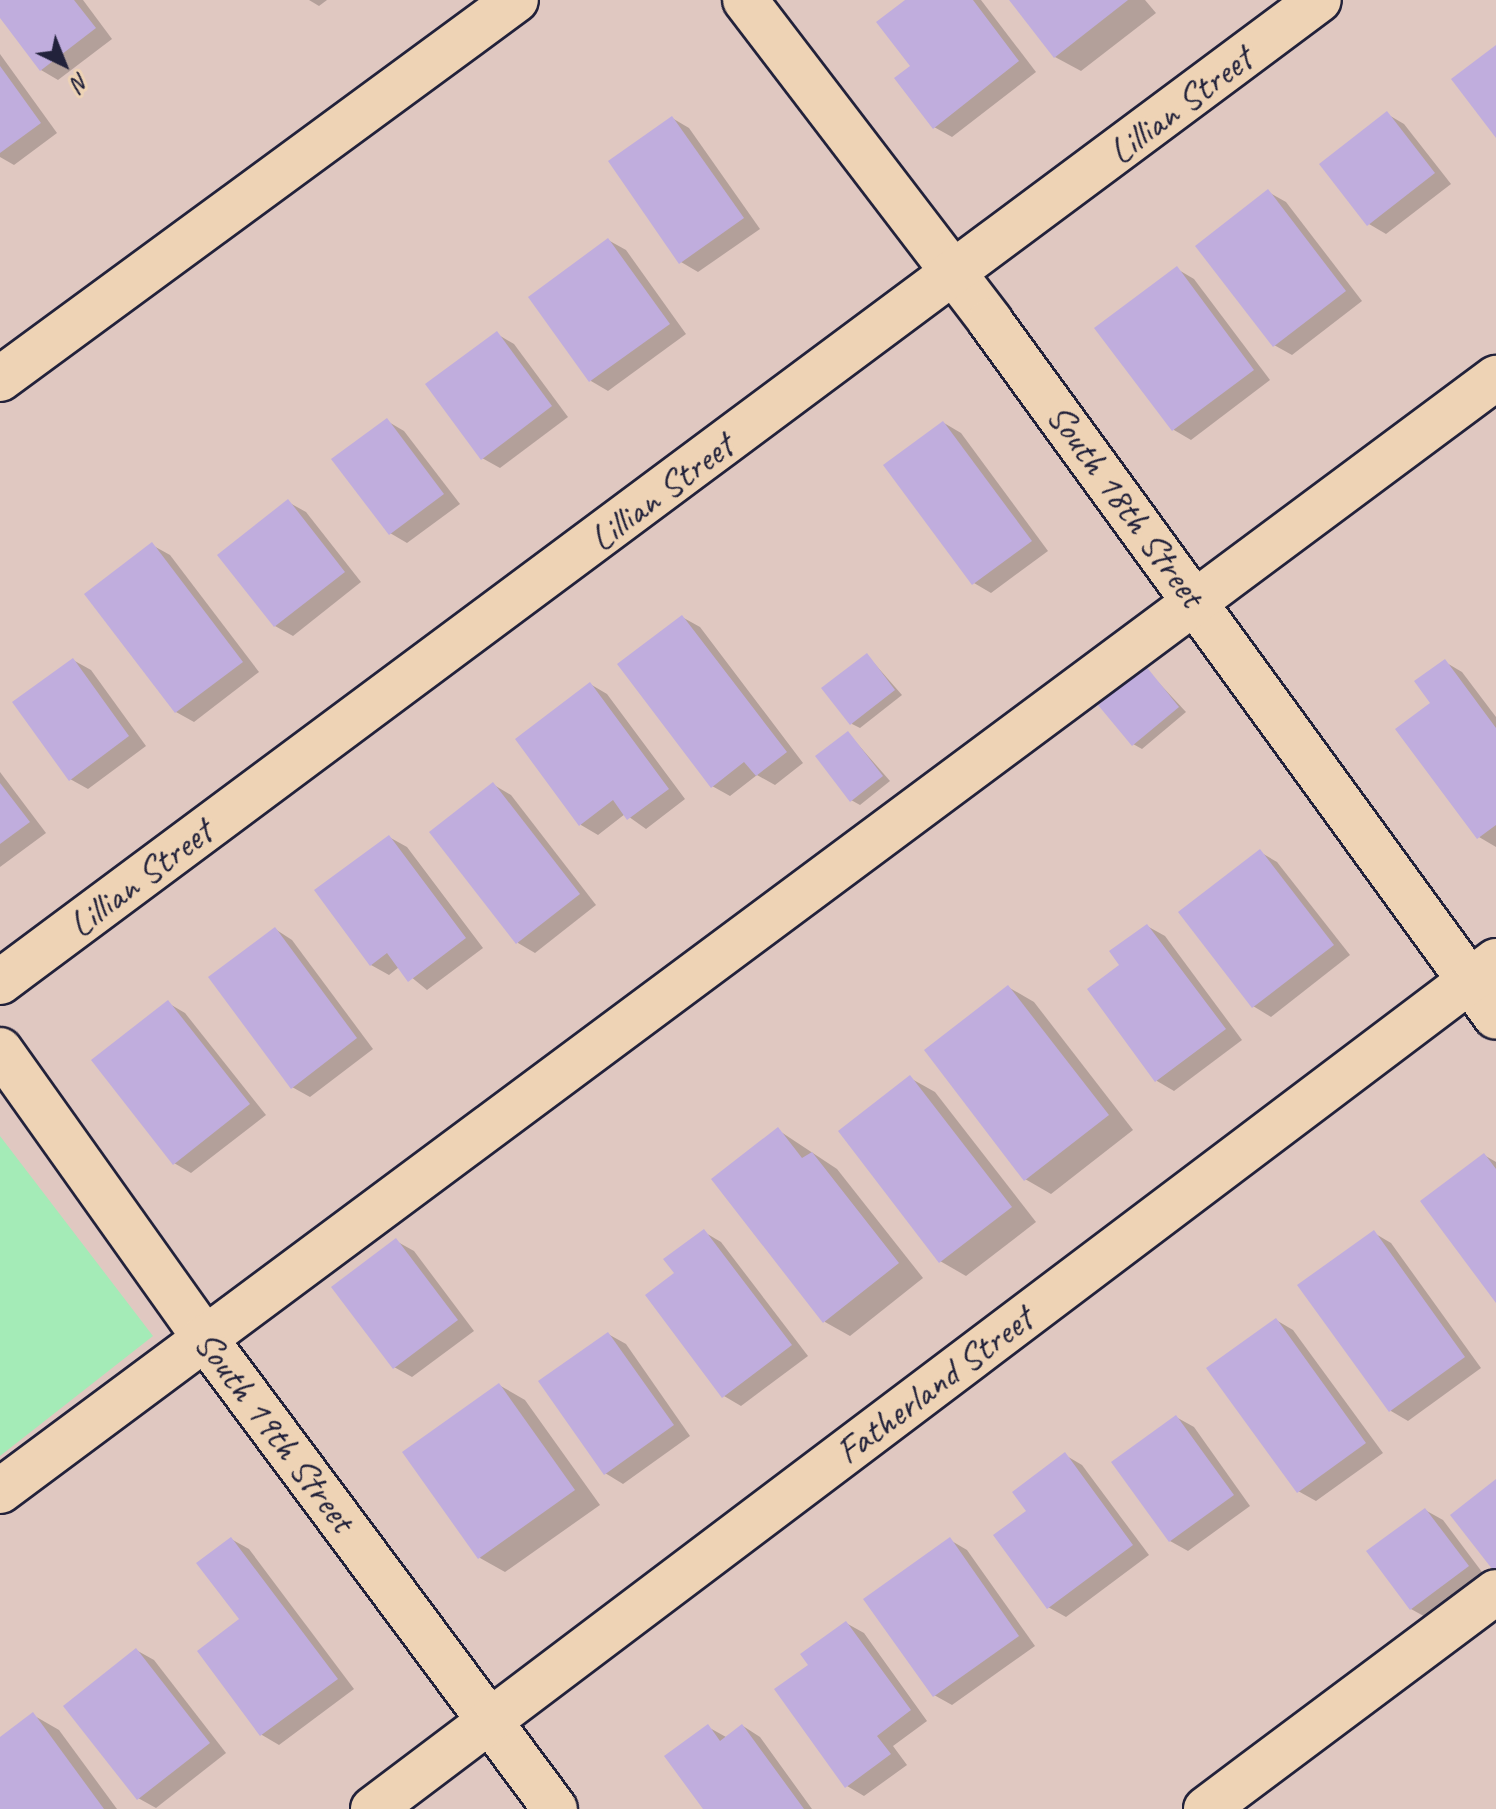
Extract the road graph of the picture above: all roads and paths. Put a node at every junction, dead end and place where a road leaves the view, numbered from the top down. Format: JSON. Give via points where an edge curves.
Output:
{"nodes":[{"id":1,"x":516,"y":0,"type":"edge"},
{"id":2,"x":745,"y":0,"type":"edge"},
{"id":3,"x":1319,"y":0,"type":"edge"},
{"id":4,"x":955,"y":274,"type":"junction"},
{"id":5,"x":1496,"y":378,"type":"edge"},
{"id":6,"x":0,"y":379,"type":"edge"},
{"id":7,"x":1197,"y":601,"type":"junction"},
{"id":8,"x":1482,"y":971,"type":"edge"},
{"id":9,"x":0,"y":982,"type":"edge"},
{"id":10,"x":1496,"y":1017,"type":"edge"},
{"id":11,"x":3,"y":1060,"type":"edge"},
{"id":12,"x":204,"y":1337,"type":"junction"},
{"id":13,"x":0,"y":1491,"type":"edge"},
{"id":14,"x":1496,"y":1592,"type":"edge"},
{"id":15,"x":490,"y":1721,"type":"junction"},
{"id":16,"x":373,"y":1809,"type":"edge"},
{"id":17,"x":555,"y":1809,"type":"edge"},
{"id":18,"x":1206,"y":1809,"type":"edge"}],
"edges":[{"from":1,"to":6,"type":"street"},
{"from":2,"to":4,"type":"street","name":"South 18th Street"},
{"from":3,"to":4,"type":"street","name":"Lillian Street"},
{"from":4,"to":7,"type":"street","name":"South 18th Street"},
{"from":4,"to":9,"type":"street","name":"Lillian Street"},
{"from":5,"to":7,"type":"street"},
{"from":7,"to":8,"type":"street","name":"South 18th Street"},
{"from":7,"to":12,"type":"street"},
{"from":8,"to":10,"type":"street","name":"South 18th Street"},
{"from":8,"to":15,"type":"street","name":"Fatherland Street"},
{"from":11,"to":12,"type":"street","name":"South 19th Street"},
{"from":12,"to":13,"type":"street"},
{"from":12,"to":15,"type":"street","name":"South 19th Street"},
{"from":14,"to":18,"type":"street"},
{"from":15,"to":16,"type":"street","name":"Fatherland Street"},
{"from":15,"to":17,"type":"street","name":"South 19th Street"}]}
